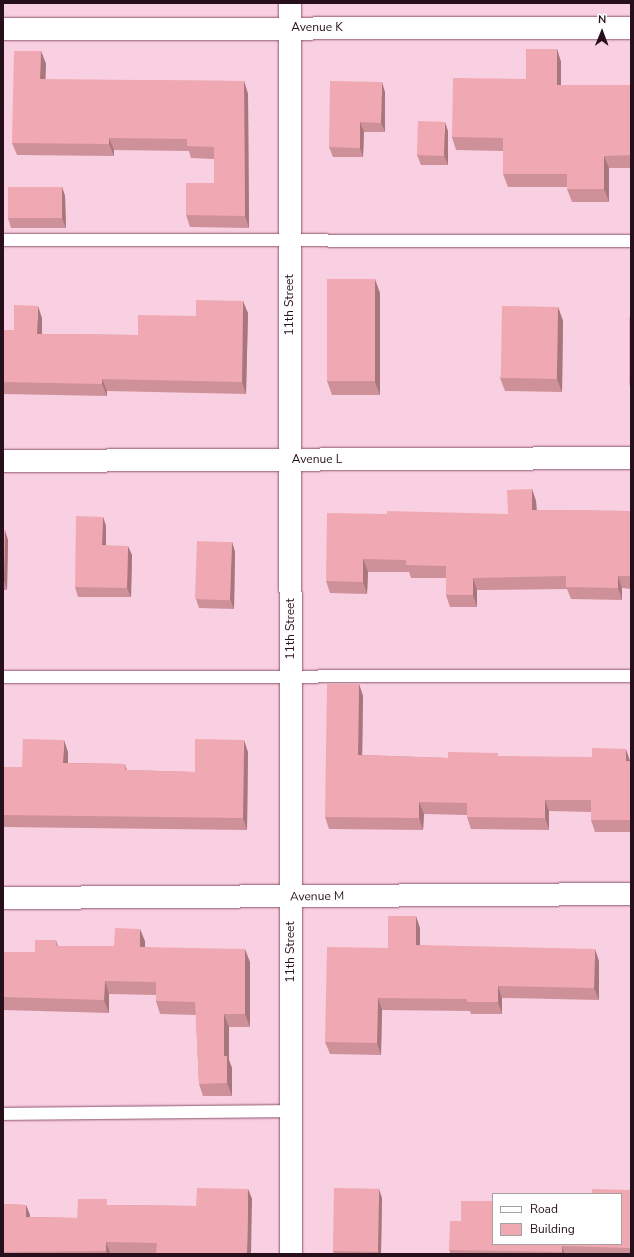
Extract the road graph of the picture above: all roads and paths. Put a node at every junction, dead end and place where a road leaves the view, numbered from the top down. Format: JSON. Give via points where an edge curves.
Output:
{"nodes":[{"id":1,"x":290,"y":3,"type":"edge"},
{"id":2,"x":290,"y":28,"type":"junction"},
{"id":3,"x":631,"y":28,"type":"edge"},
{"id":4,"x":3,"y":29,"type":"edge"},
{"id":5,"x":3,"y":240,"type":"edge"},
{"id":6,"x":290,"y":240,"type":"junction"},
{"id":7,"x":631,"y":241,"type":"edge"},
{"id":8,"x":631,"y":458,"type":"edge"},
{"id":9,"x":3,"y":461,"type":"edge"},
{"id":10,"x":290,"y":461,"type":"junction"},
{"id":11,"x":631,"y":676,"type":"edge"},
{"id":12,"x":3,"y":677,"type":"edge"},
{"id":13,"x":291,"y":677,"type":"junction"},
{"id":14,"x":631,"y":894,"type":"edge"},
{"id":15,"x":3,"y":898,"type":"edge"},
{"id":16,"x":291,"y":898,"type":"junction"},
{"id":17,"x":291,"y":1111,"type":"junction"},
{"id":18,"x":3,"y":1114,"type":"edge"},
{"id":19,"x":291,"y":1254,"type":"edge"}],
"edges":[{"from":1,"to":2,"type":"street","name":"11th Street"},
{"from":2,"to":3,"type":"street","name":"Avenue K"},
{"from":2,"to":4,"type":"street","name":"Avenue K"},
{"from":2,"to":6,"type":"street","name":"11th Street"},
{"from":5,"to":6,"type":"lane"},
{"from":6,"to":7,"type":"lane"},
{"from":6,"to":10,"type":"street","name":"11th Street"},
{"from":8,"to":10,"type":"street","name":"Avenue L"},
{"from":9,"to":10,"type":"street","name":"Avenue L"},
{"from":10,"to":13,"type":"street","name":"11th Street"},
{"from":11,"to":13,"type":"lane"},
{"from":12,"to":13,"type":"lane"},
{"from":13,"to":16,"type":"street","name":"11th Street"},
{"from":14,"to":16,"type":"street","name":"Avenue M"},
{"from":15,"to":16,"type":"street","name":"Avenue M"},
{"from":16,"to":17,"type":"street","name":"11th Street"},
{"from":17,"to":18,"type":"lane"},
{"from":17,"to":19,"type":"street","name":"11th Street"}]}
